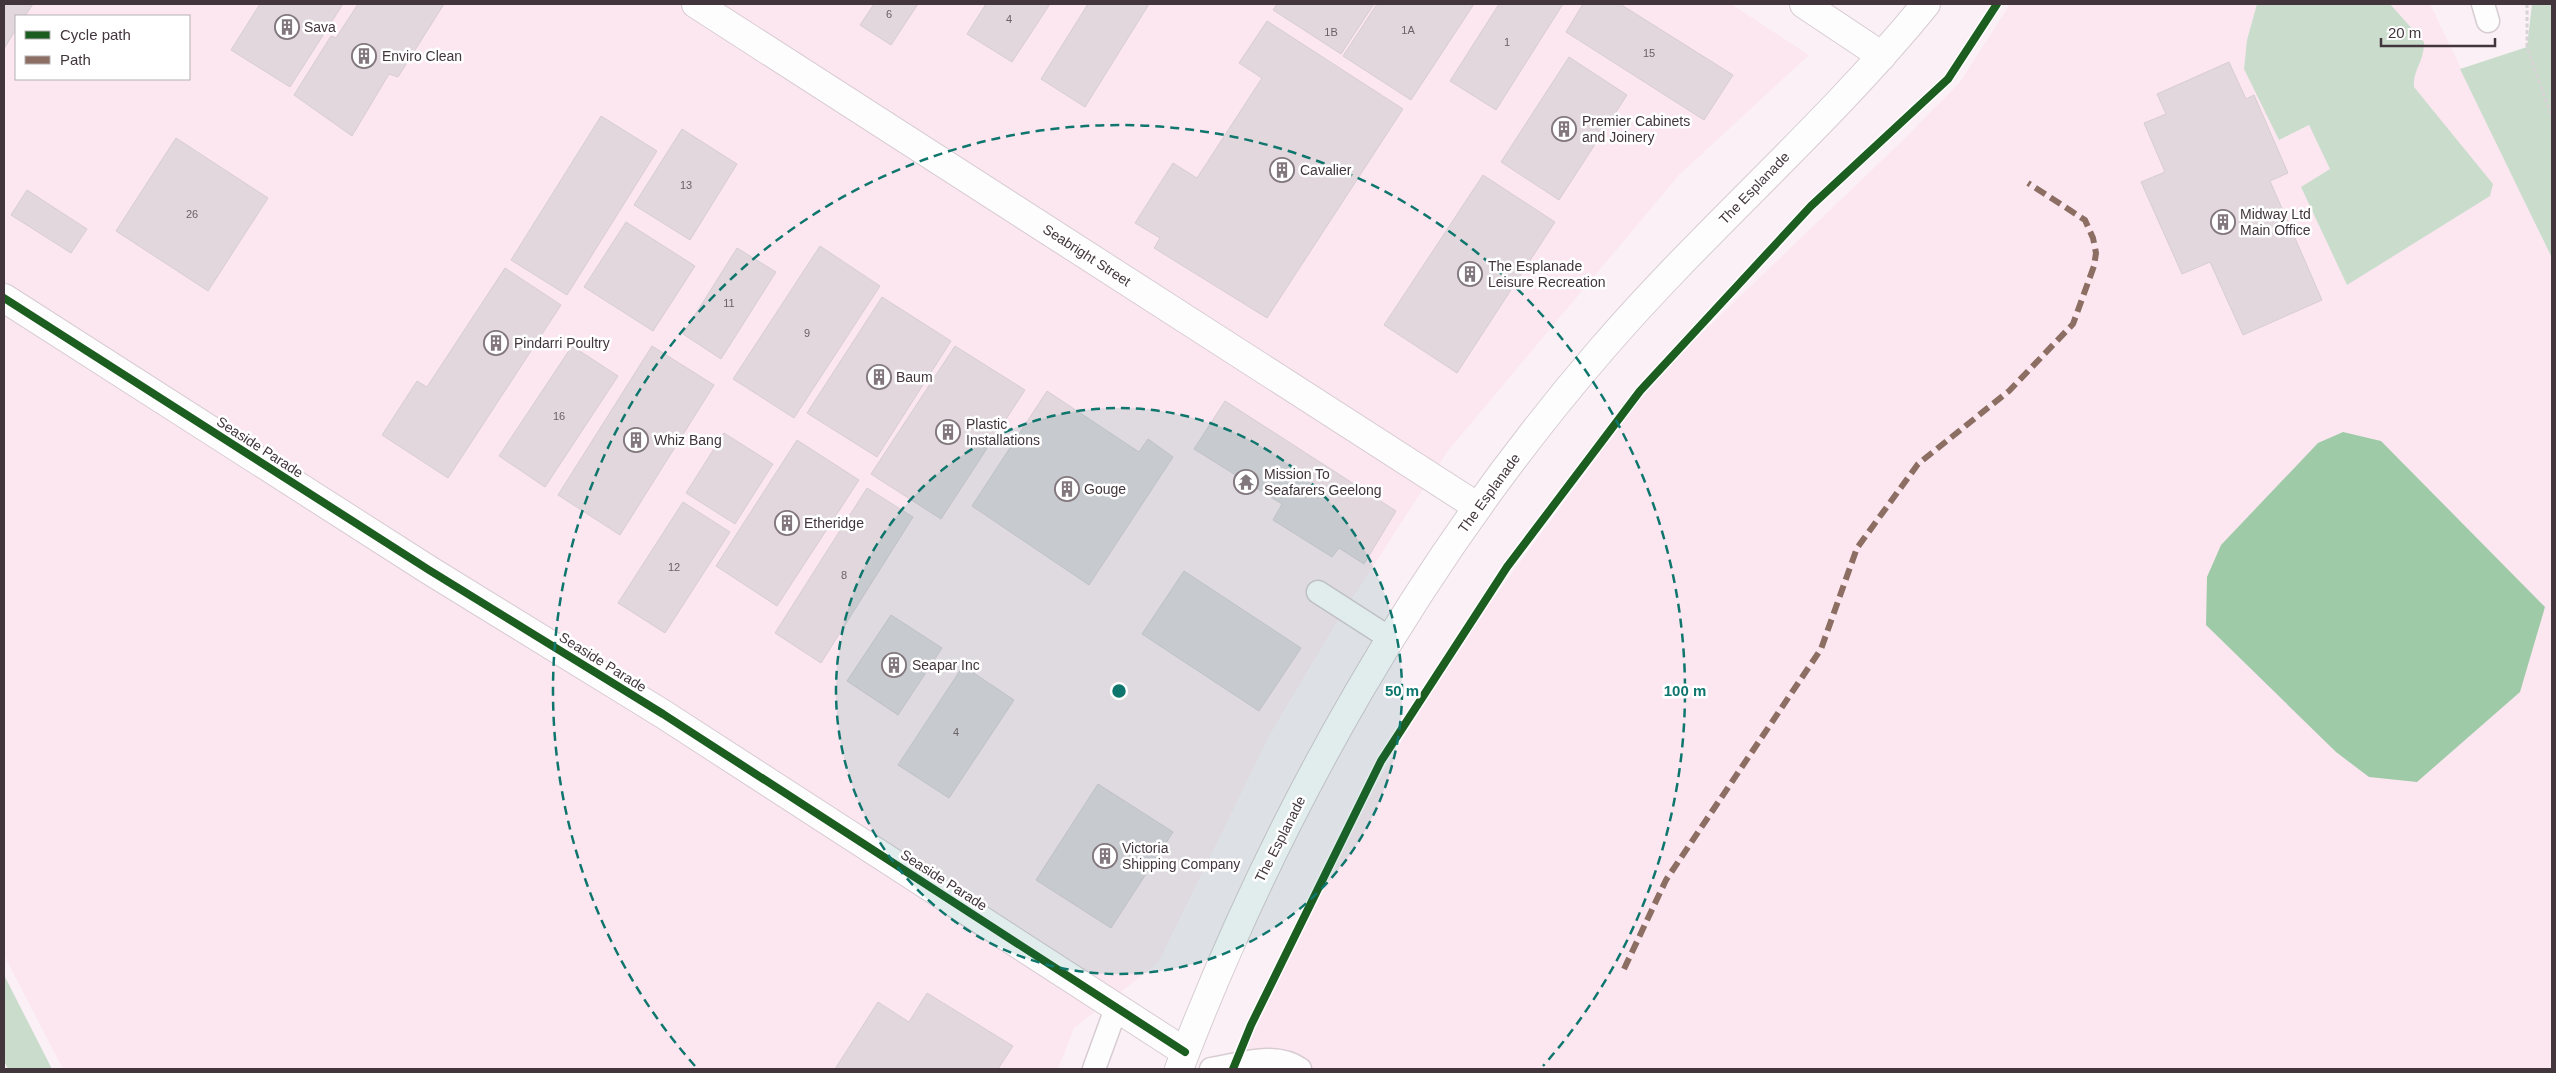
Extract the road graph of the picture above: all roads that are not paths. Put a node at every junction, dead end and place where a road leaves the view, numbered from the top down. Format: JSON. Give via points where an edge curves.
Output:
{"nodes":[{"id":1,"x":696,"y":4,"type":"edge"},
{"id":2,"x":1804,"y":4,"type":"edge"},
{"id":3,"x":1926,"y":4,"type":"edge"},
{"id":4,"x":1882,"y":56,"type":"junction"},
{"id":5,"x":4,"y":298,"type":"edge"},
{"id":6,"x":1478,"y":507,"type":"junction"},
{"id":7,"x":1318,"y":592,"type":"dead end"},
{"id":8,"x":1391,"y":639,"type":"junction"},
{"id":9,"x":1117,"y":1006,"type":"junction"},
{"id":10,"x":1182,"y":1061,"type":"edge"},
{"id":11,"x":1094,"y":1069,"type":"edge"},
{"id":12,"x":1211,"y":1069,"type":"edge"},
{"id":13,"x":1300,"y":1069,"type":"edge"}],
"edges":[{"from":1,"to":6,"type":"street","name":"Seabright Street"},
{"from":2,"to":4,"type":"street"},
{"from":3,"to":4,"type":"street","name":"The Esplanade"},
{"from":4,"to":6,"type":"street","name":"The Esplanade","via":[[1604,346]]},
{"from":5,"to":9,"type":"street","name":"Seaside Parade","via":[[413,560],[663,714]]},
{"from":6,"to":8,"type":"street","name":"The Esplanade"},
{"from":7,"to":8,"type":"lane"},
{"from":8,"to":10,"type":"street","name":"The Esplanade","via":[[1321,759],[1264,870],[1232,936]]},
{"from":9,"to":10,"type":"street","name":"Seaside Parade"},
{"from":9,"to":11,"type":"lane"},
{"from":12,"to":13,"type":"lane","via":[[1273,1060]]}]}
